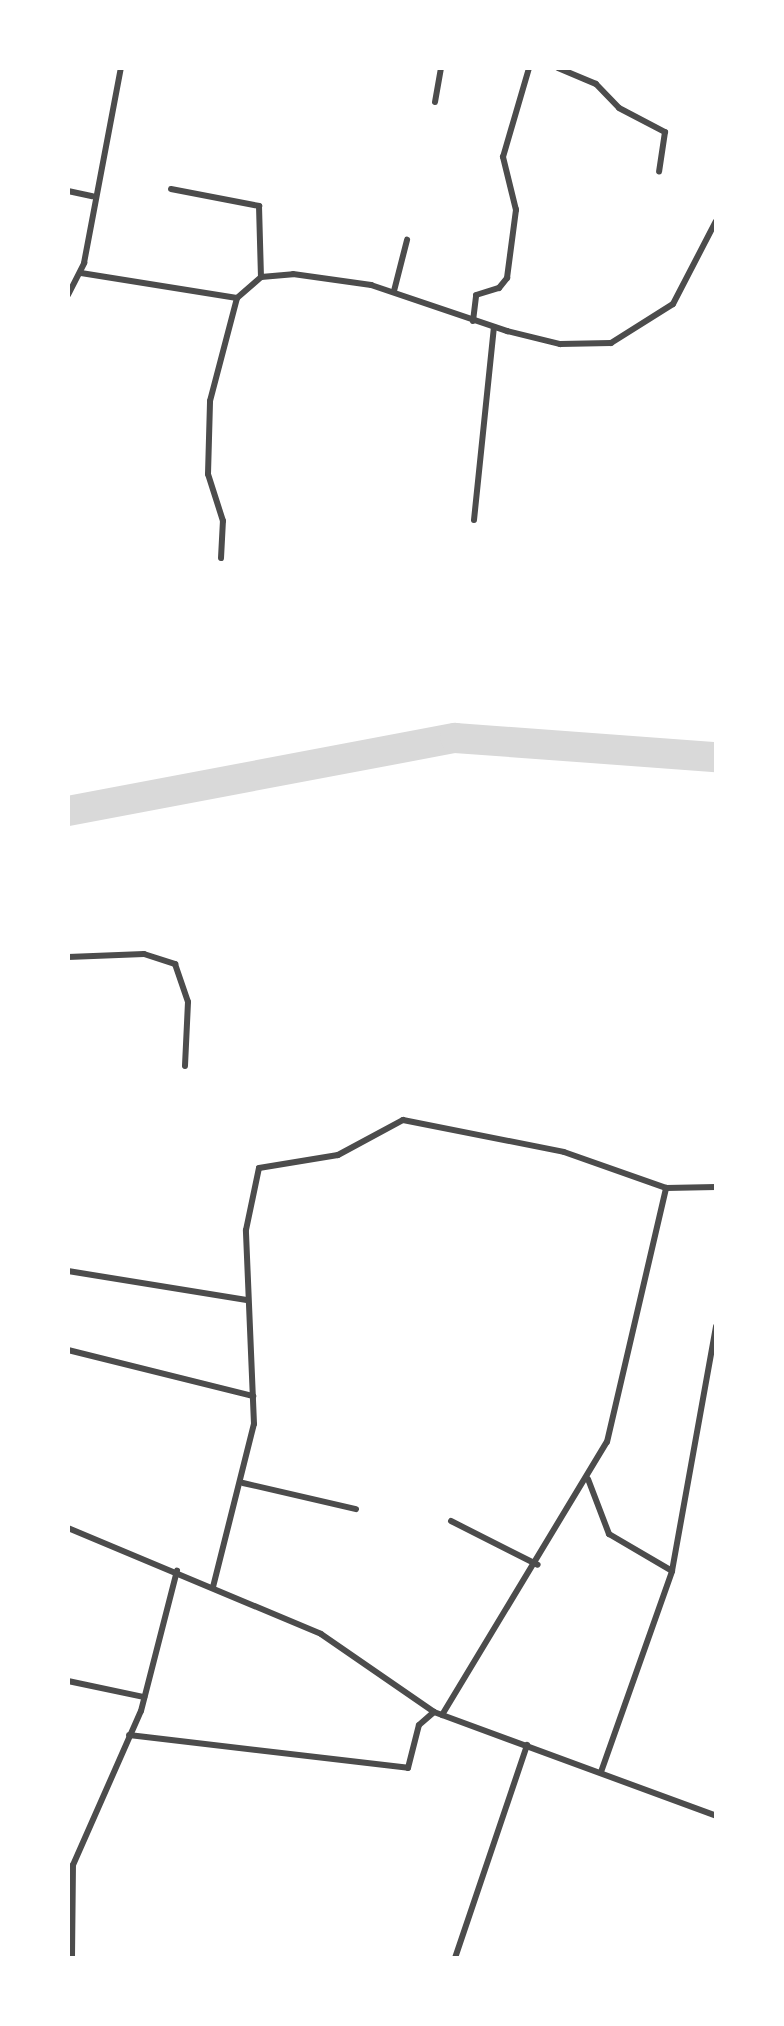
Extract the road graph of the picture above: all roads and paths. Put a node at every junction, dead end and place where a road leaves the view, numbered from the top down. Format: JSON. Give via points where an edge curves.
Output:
{"nodes":[{"id":1,"x":121,"y":68,"type":"edge"},
{"id":2,"x":441,"y":68,"type":"edge"},
{"id":3,"x":529,"y":68,"type":"edge"},
{"id":4,"x":558,"y":68,"type":"edge"},
{"id":5,"x":435,"y":102,"type":"dead end"},
{"id":6,"x":659,"y":172,"type":"dead end"},
{"id":7,"x":171,"y":189,"type":"dead end"},
{"id":8,"x":68,"y":191,"type":"edge"},
{"id":9,"x":92,"y":196,"type":"junction"},
{"id":10,"x":716,"y":221,"type":"edge"},
{"id":11,"x":406,"y":240,"type":"dead end"},
{"id":12,"x":82,"y":273,"type":"junction"},
{"id":13,"x":261,"y":277,"type":"junction"},
{"id":14,"x":394,"y":291,"type":"junction"},
{"id":15,"x":68,"y":295,"type":"edge"},
{"id":16,"x":237,"y":298,"type":"junction"},
{"id":17,"x":472,"y":320,"type":"junction"},
{"id":18,"x":494,"y":327,"type":"junction"},
{"id":19,"x":474,"y":520,"type":"dead end"},
{"id":20,"x":220,"y":558,"type":"dead end"},
{"id":21,"x":68,"y":957,"type":"edge"},
{"id":22,"x":184,"y":1066,"type":"dead end"},
{"id":23,"x":716,"y":1187,"type":"edge"},
{"id":24,"x":666,"y":1188,"type":"junction"},
{"id":25,"x":68,"y":1271,"type":"edge"},
{"id":26,"x":247,"y":1300,"type":"junction"},
{"id":27,"x":716,"y":1326,"type":"edge"},
{"id":28,"x":68,"y":1350,"type":"edge"},
{"id":29,"x":253,"y":1396,"type":"junction"},
{"id":30,"x":588,"y":1479,"type":"junction"},
{"id":31,"x":243,"y":1483,"type":"junction"},
{"id":32,"x":356,"y":1509,"type":"dead end"},
{"id":33,"x":451,"y":1521,"type":"dead end"},
{"id":34,"x":68,"y":1528,"type":"edge"},
{"id":35,"x":538,"y":1565,"type":"junction"},
{"id":36,"x":176,"y":1571,"type":"junction"},
{"id":37,"x":672,"y":1572,"type":"junction"},
{"id":38,"x":213,"y":1588,"type":"junction"},
{"id":39,"x":68,"y":1681,"type":"edge"},
{"id":40,"x":144,"y":1697,"type":"junction"},
{"id":41,"x":438,"y":1713,"type":"junction"},
{"id":42,"x":129,"y":1734,"type":"junction"},
{"id":43,"x":527,"y":1745,"type":"junction"},
{"id":44,"x":601,"y":1772,"type":"junction"},
{"id":45,"x":716,"y":1816,"type":"edge"},
{"id":46,"x":70,"y":1865,"type":"edge"},
{"id":47,"x":72,"y":1958,"type":"edge"},
{"id":48,"x":455,"y":1958,"type":"edge"}],
"edges":[{"from":1,"to":9,"type":"street"},
{"from":2,"to":5,"type":"street"},
{"from":3,"to":17,"type":"street","via":[[503,157],[516,210],[508,278],[476,294]]},
{"from":4,"to":6,"type":"street","via":[[596,84],[619,108],[665,132]]},
{"from":7,"to":13,"type":"street","via":[[260,206]]},
{"from":8,"to":9,"type":"street"},
{"from":9,"to":12,"type":"street"},
{"from":10,"to":18,"type":"street","via":[[673,304],[634,334],[587,346]]},
{"from":11,"to":14,"type":"street"},
{"from":12,"to":15,"type":"street"},
{"from":12,"to":16,"type":"street"},
{"from":13,"to":14,"type":"street","via":[[293,274]]},
{"from":13,"to":16,"type":"street"},
{"from":14,"to":17,"type":"street"},
{"from":16,"to":20,"type":"street","via":[[210,401],[208,474],[222,521]]},
{"from":17,"to":18,"type":"street"},
{"from":18,"to":19,"type":"street"},
{"from":21,"to":22,"type":"street","via":[[144,954],[174,964],[188,1002]]},
{"from":23,"to":24,"type":"street"},
{"from":24,"to":26,"type":"street","via":[[564,1152],[403,1120],[338,1156],[258,1168],[247,1204]]},
{"from":24,"to":30,"type":"street","via":[[612,1426]]},
{"from":25,"to":26,"type":"street"},
{"from":26,"to":29,"type":"street"},
{"from":27,"to":37,"type":"street"},
{"from":28,"to":29,"type":"street"},
{"from":29,"to":31,"type":"street"},
{"from":30,"to":35,"type":"street"},
{"from":30,"to":37,"type":"street","via":[[609,1534]]},
{"from":31,"to":32,"type":"street"},
{"from":31,"to":38,"type":"street"},
{"from":33,"to":35,"type":"street"},
{"from":34,"to":36,"type":"street"},
{"from":35,"to":41,"type":"street"},
{"from":36,"to":38,"type":"street"},
{"from":36,"to":40,"type":"street"},
{"from":37,"to":44,"type":"street"},
{"from":38,"to":41,"type":"street","via":[[321,1634]]},
{"from":39,"to":40,"type":"street"},
{"from":40,"to":42,"type":"street"},
{"from":41,"to":42,"type":"street","via":[[419,1725],[408,1768]]},
{"from":41,"to":43,"type":"street"},
{"from":42,"to":46,"type":"street"},
{"from":43,"to":44,"type":"street"},
{"from":43,"to":48,"type":"street"},
{"from":44,"to":45,"type":"street"},
{"from":46,"to":47,"type":"street"}]}
